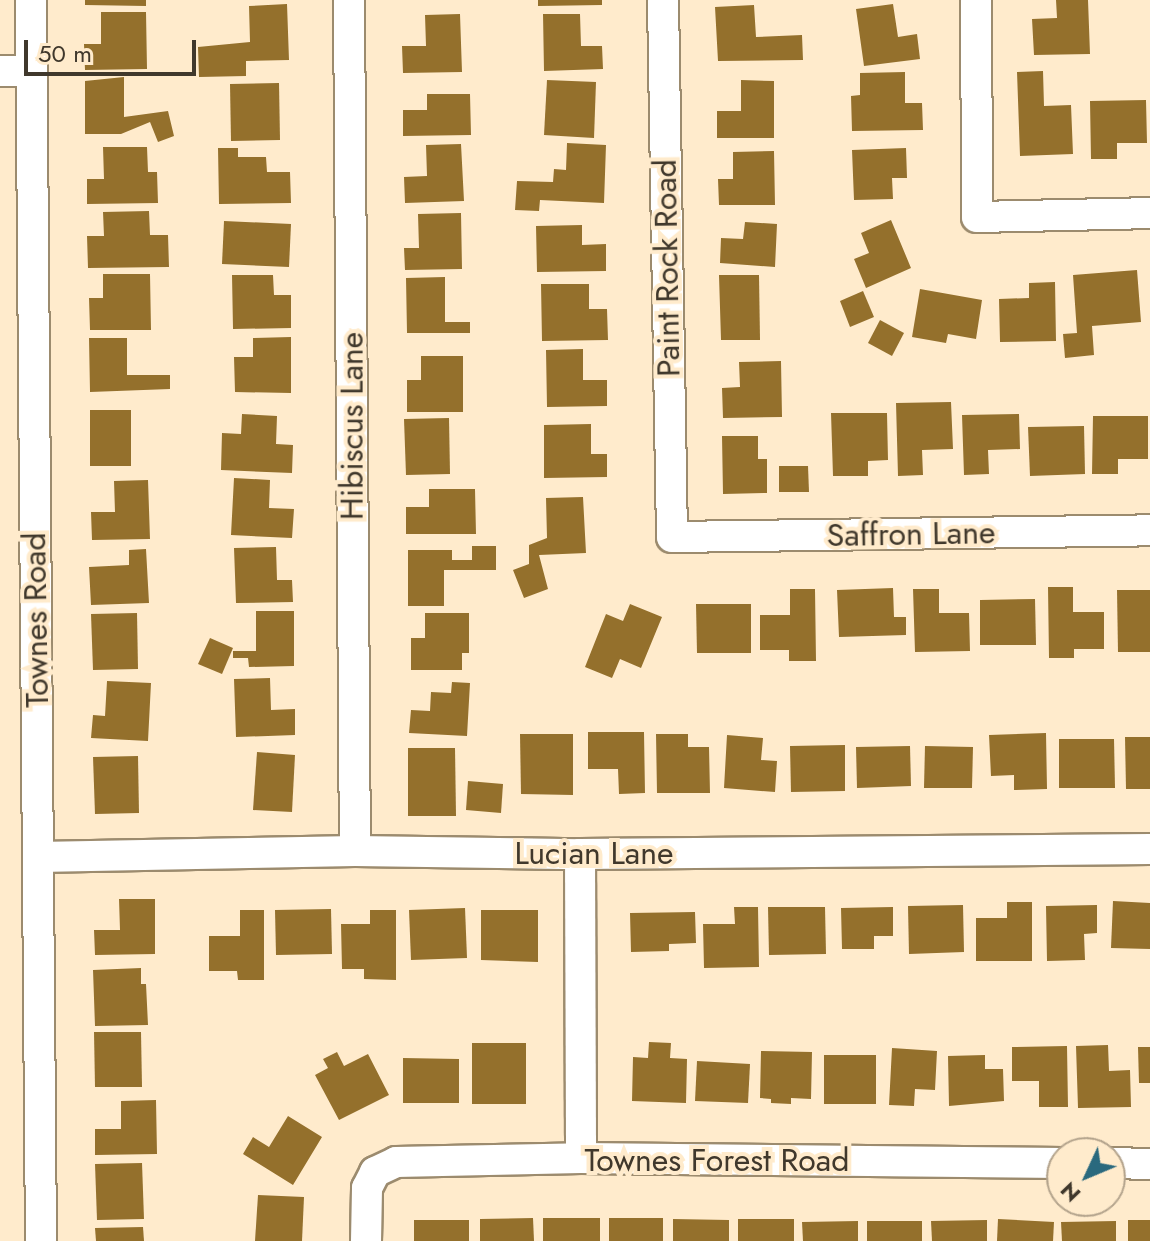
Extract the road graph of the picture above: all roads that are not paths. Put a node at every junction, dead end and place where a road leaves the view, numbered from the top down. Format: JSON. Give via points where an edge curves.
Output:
{"nodes":[{"id":1,"x":31,"y":0,"type":"edge"},
{"id":2,"x":349,"y":0,"type":"edge"},
{"id":3,"x":663,"y":0,"type":"edge"},
{"id":4,"x":976,"y":0,"type":"edge"},
{"id":5,"x":0,"y":71,"type":"edge"},
{"id":6,"x":31,"y":71,"type":"junction"},
{"id":7,"x":1150,"y":213,"type":"edge"},
{"id":8,"x":1150,"y":530,"type":"edge"},
{"id":9,"x":672,"y":537,"type":"joint"},
{"id":10,"x":1150,"y":849,"type":"edge"},
{"id":11,"x":355,"y":851,"type":"junction"},
{"id":12,"x":580,"y":854,"type":"junction"},
{"id":13,"x":38,"y":857,"type":"junction"},
{"id":14,"x":581,"y":1158,"type":"junction"},
{"id":15,"x":1046,"y":1163,"type":"edge"},
{"id":16,"x":1126,"y":1163,"type":"edge"},
{"id":17,"x":1150,"y":1164,"type":"edge"},
{"id":18,"x":41,"y":1241,"type":"edge"},
{"id":19,"x":366,"y":1241,"type":"edge"}],
"edges":[{"from":1,"to":6,"type":"street","name":"Townes Road"},
{"from":2,"to":11,"type":"street","name":"Hibiscus Lane"},
{"from":3,"to":9,"type":"street","name":"Paint Rock Road"},
{"from":4,"to":7,"type":"street","via":[[977,217]]},
{"from":5,"to":6,"type":"street"},
{"from":6,"to":13,"type":"street","name":"Townes Road"},
{"from":8,"to":9,"type":"street","name":"Saffron Lane"},
{"from":10,"to":12,"type":"street","name":"Lucian Lane"},
{"from":11,"to":12,"type":"street","name":"Lucian Lane"},
{"from":11,"to":13,"type":"street","name":"Lucian Lane"},
{"from":12,"to":14,"type":"street"},
{"from":13,"to":18,"type":"street","name":"Townes Road"},
{"from":14,"to":15,"type":"street","name":"Townes Forest Road"},
{"from":14,"to":19,"type":"street","name":"Townes Forest Road","via":[[396,1162],[375,1172],[367,1188]]},
{"from":16,"to":17,"type":"street"}]}
